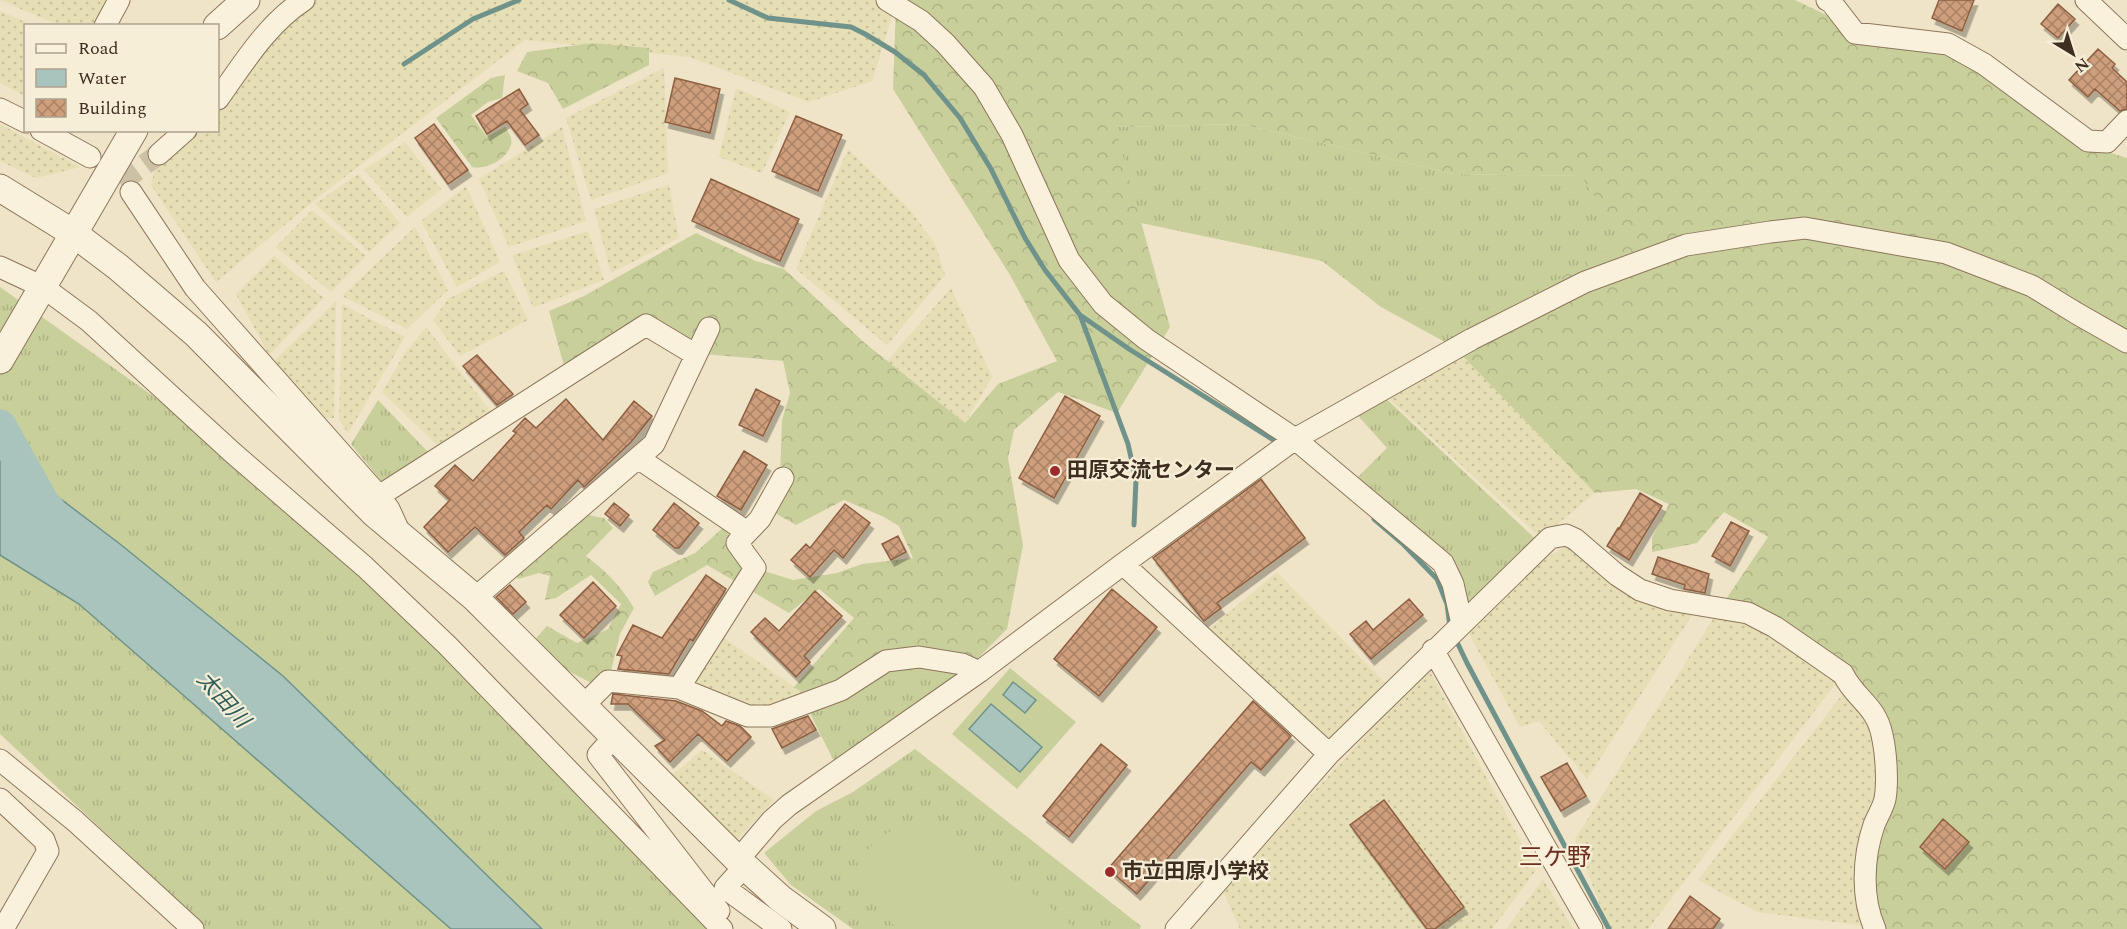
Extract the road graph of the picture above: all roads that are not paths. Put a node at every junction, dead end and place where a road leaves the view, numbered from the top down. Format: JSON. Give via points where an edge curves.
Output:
{"nodes":[{"id":1,"x":119,"y":0,"type":"edge"},
{"id":2,"x":246,"y":0,"type":"edge"},
{"id":3,"x":304,"y":0,"type":"edge"},
{"id":4,"x":887,"y":0,"type":"edge"},
{"id":5,"x":2086,"y":0,"type":"edge"},
{"id":6,"x":1831,"y":1,"type":"edge"},
{"id":7,"x":106,"y":24,"type":"edge"},
{"id":8,"x":218,"y":24,"type":"edge"},
{"id":9,"x":2127,"y":39,"type":"edge"},
{"id":10,"x":219,"y":98,"type":"edge"},
{"id":11,"x":0,"y":109,"type":"edge"},
{"id":12,"x":24,"y":121,"type":"edge"},
{"id":13,"x":2127,"y":121,"type":"edge"},
{"id":14,"x":45,"y":132,"type":"edge"},
{"id":15,"x":133,"y":132,"type":"edge"},
{"id":16,"x":184,"y":132,"type":"edge"},
{"id":17,"x":159,"y":154,"type":"tunnel mouth"},
{"id":18,"x":90,"y":157,"type":"dead end"},
{"id":19,"x":0,"y":188,"type":"edge"},
{"id":20,"x":131,"y":192,"type":"dead end"},
{"id":21,"x":72,"y":233,"type":"junction"},
{"id":22,"x":0,"y":267,"type":"edge"},
{"id":23,"x":43,"y":287,"type":"junction"},
{"id":24,"x":709,"y":328,"type":"dead end"},
{"id":25,"x":2127,"y":342,"type":"edge"},
{"id":26,"x":696,"y":355,"type":"junction"},
{"id":27,"x":0,"y":360,"type":"edge"},
{"id":28,"x":1295,"y":439,"type":"junction"},
{"id":29,"x":638,"y":458,"type":"junction"},
{"id":30,"x":783,"y":478,"type":"dead end"},
{"id":31,"x":379,"y":496,"type":"junction"},
{"id":32,"x":747,"y":532,"type":"junction"},
{"id":33,"x":401,"y":536,"type":"junction"},
{"id":34,"x":1123,"y":564,"type":"junction"},
{"id":35,"x":475,"y":598,"type":"junction"},
{"id":36,"x":1462,"y":624,"type":"junction"},
{"id":37,"x":1433,"y":650,"type":"junction"},
{"id":38,"x":979,"y":672,"type":"junction"},
{"id":39,"x":679,"y":688,"type":"junction"},
{"id":40,"x":583,"y":706,"type":"junction"},
{"id":41,"x":614,"y":737,"type":"junction"},
{"id":42,"x":1329,"y":754,"type":"junction"},
{"id":43,"x":0,"y":760,"type":"edge"},
{"id":44,"x":0,"y":779,"type":"edge"},
{"id":45,"x":0,"y":800,"type":"edge"},
{"id":46,"x":75,"y":821,"type":"junction"},
{"id":47,"x":741,"y":863,"type":"junction"},
{"id":48,"x":3,"y":929,"type":"edge"},
{"id":49,"x":193,"y":929,"type":"edge"},
{"id":50,"x":722,"y":929,"type":"edge"},
{"id":51,"x":731,"y":929,"type":"edge"},
{"id":52,"x":781,"y":929,"type":"edge"},
{"id":53,"x":822,"y":929,"type":"edge"},
{"id":54,"x":1176,"y":929,"type":"edge"},
{"id":55,"x":1592,"y":929,"type":"edge"},
{"id":56,"x":1875,"y":929,"type":"edge"}],
"edges":[{"from":1,"to":7,"type":"street"},
{"from":2,"to":8,"type":"street"},
{"from":3,"to":10,"type":"street","via":[[291,8],[254,47]]},
{"from":4,"to":28,"type":"street","via":[[921,21],[984,87],[1012,135],[1069,260],[1103,304],[1146,339]]},
{"from":5,"to":9,"type":"street"},
{"from":6,"to":13,"type":"street","via":[[1855,33],[1948,44],[1984,64],[2088,141],[2107,142]]},
{"from":11,"to":12,"type":"street"},
{"from":14,"to":18,"type":"street"},
{"from":15,"to":21,"type":"street"},
{"from":16,"to":17,"type":"street"},
{"from":19,"to":21,"type":"street"},
{"from":20,"to":31,"type":"street","via":[[195,288]]},
{"from":21,"to":23,"type":"street"},
{"from":21,"to":33,"type":"street","via":[[196,334]]},
{"from":22,"to":23,"type":"street"},
{"from":23,"to":27,"type":"street"},
{"from":23,"to":50,"type":"street","via":[[89,321],[365,567],[447,645]]},
{"from":24,"to":26,"type":"street"},
{"from":25,"to":28,"type":"street","via":[[2032,286],[1946,253],[1805,228],[1770,232],[1686,245],[1585,282],[1472,339]]},
{"from":26,"to":29,"type":"street","via":[[654,444]]},
{"from":26,"to":31,"type":"street","via":[[646,325]]},
{"from":28,"to":34,"type":"street"},
{"from":28,"to":36,"type":"street","via":[[1443,564],[1454,584]]},
{"from":29,"to":32,"type":"street"},
{"from":29,"to":35,"type":"street"},
{"from":30,"to":32,"type":"street","via":[[760,519]]},
{"from":31,"to":33,"type":"street"},
{"from":32,"to":39,"type":"street","via":[[737,543],[755,568]]},
{"from":33,"to":35,"type":"street"},
{"from":34,"to":38,"type":"street"},
{"from":34,"to":42,"type":"street"},
{"from":35,"to":40,"type":"street"},
{"from":36,"to":37,"type":"street"},
{"from":36,"to":56,"type":"street","via":[[1550,538],[1566,535],[1640,590],[1670,600],[1748,613],[1843,674],[1875,714],[1882,734],[1885,800],[1866,849],[1866,891]]},
{"from":37,"to":42,"type":"street"},
{"from":37,"to":55,"type":"street"},
{"from":38,"to":39,"type":"street","via":[[962,664],[919,657],[886,661],[841,690],[771,716],[748,716]]},
{"from":38,"to":47,"type":"street","via":[[789,805],[772,820]]},
{"from":39,"to":40,"type":"street","via":[[608,681]]},
{"from":40,"to":41,"type":"street"},
{"from":41,"to":47,"type":"street"},
{"from":41,"to":51,"type":"street","via":[[598,755],[692,873]]},
{"from":42,"to":54,"type":"street"},
{"from":43,"to":46,"type":"street"},
{"from":44,"to":46,"type":"street"},
{"from":45,"to":48,"type":"street","via":[[44,840],[48,851]]},
{"from":46,"to":49,"type":"street"},
{"from":47,"to":52,"type":"street","via":[[725,888]]},
{"from":47,"to":53,"type":"street"}]}
